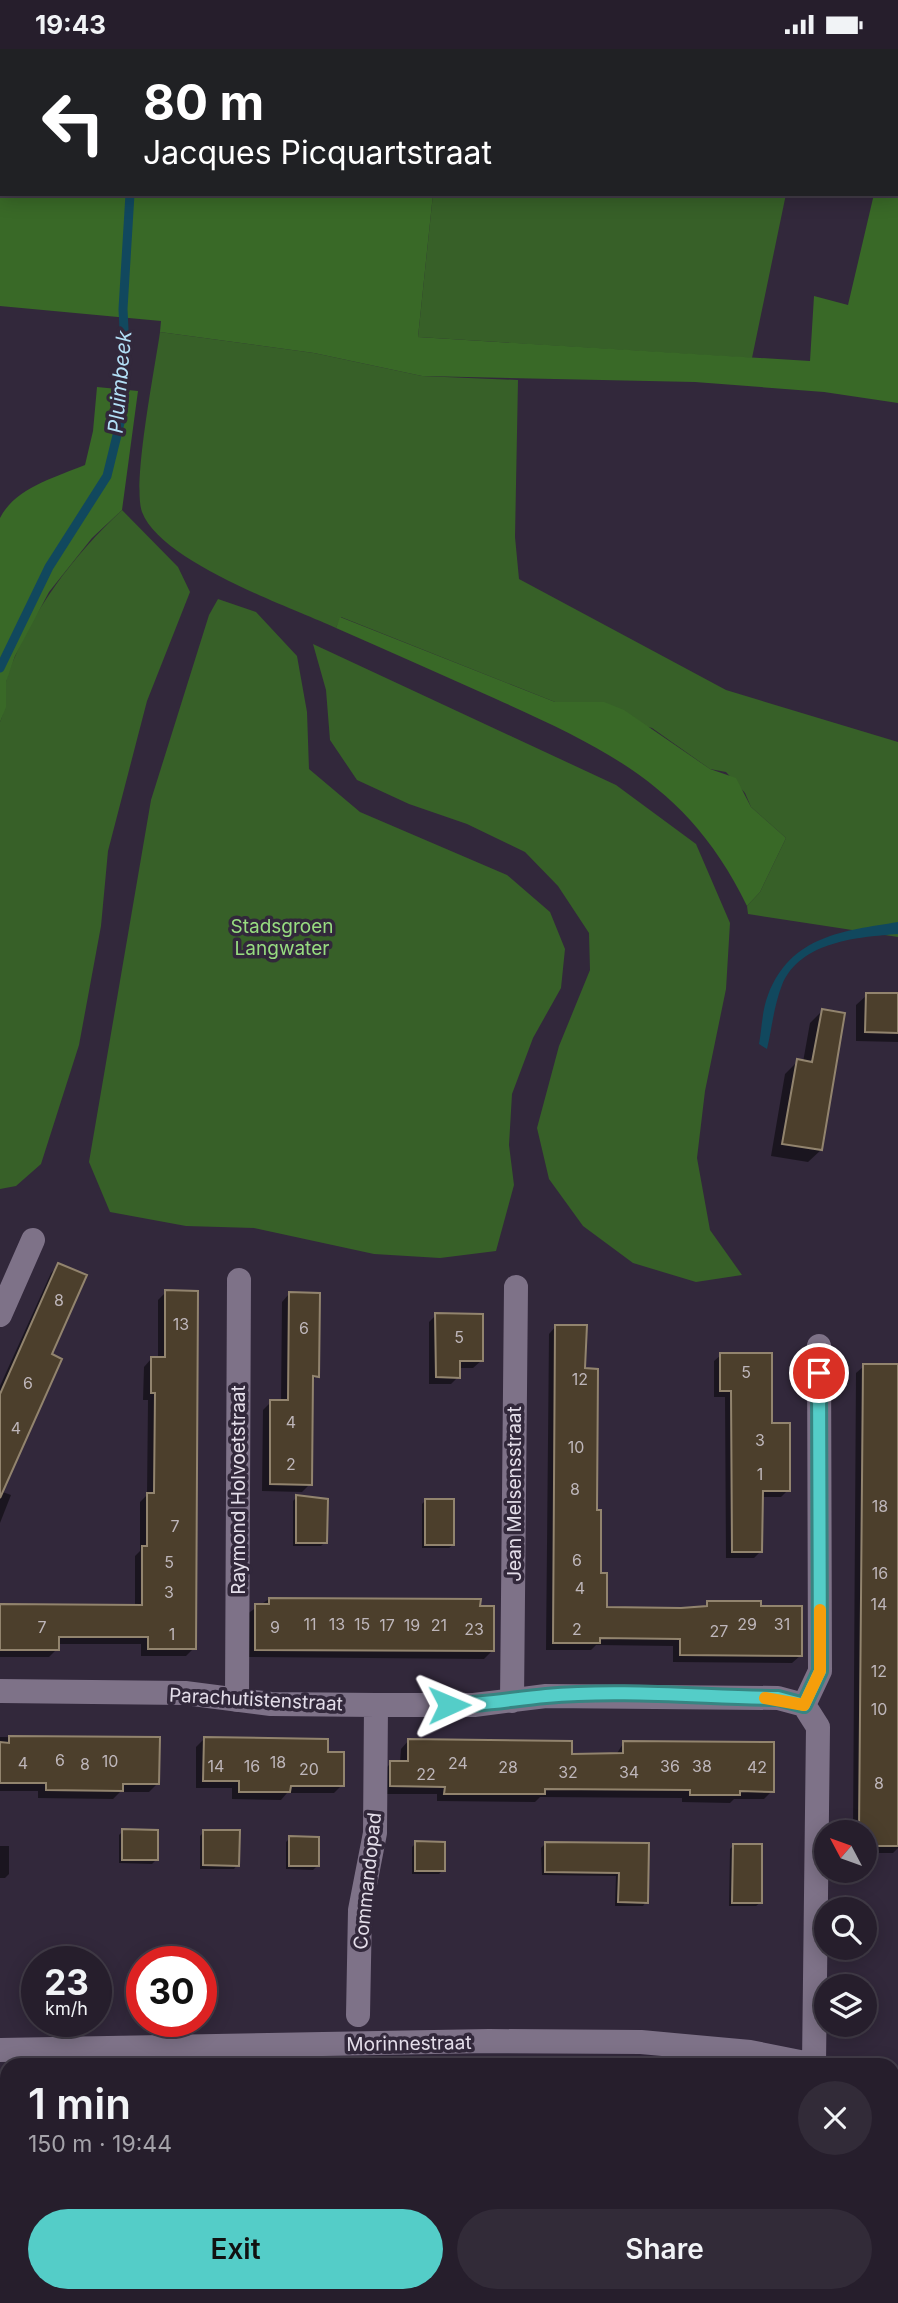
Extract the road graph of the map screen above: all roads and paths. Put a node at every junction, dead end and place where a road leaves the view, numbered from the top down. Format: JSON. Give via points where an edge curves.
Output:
{"nodes":[{"id":1,"x":33,"y":1240,"type":"dead end"},
{"id":2,"x":239,"y":1280,"type":"dead end"},
{"id":3,"x":516,"y":1287,"type":"dead end"},
{"id":4,"x":0,"y":1315,"type":"edge"},
{"id":5,"x":819,"y":1346,"type":"dead end"},
{"id":6,"x":0,"y":1691,"type":"edge"},
{"id":7,"x":237,"y":1700,"type":"junction"},
{"id":8,"x":512,"y":1702,"type":"junction"},
{"id":9,"x":376,"y":1705,"type":"junction"},
{"id":10,"x":804,"y":1705,"type":"junction"},
{"id":11,"x":358,"y":2015,"type":"dead end"},
{"id":12,"x":0,"y":2050,"type":"edge"},
{"id":13,"x":781,"y":2058,"type":"edge"},
{"id":14,"x":814,"y":2058,"type":"edge"}],
"edges":[{"from":1,"to":4,"type":"street"},
{"from":2,"to":7,"type":"street","name":"Raymond Holvoetstraat"},
{"from":3,"to":8,"type":"street","name":"Jean Melsensstraat"},
{"from":5,"to":10,"type":"street","via":[[820,1671]]},
{"from":6,"to":7,"type":"street","name":"Parachutistenstraat","via":[[185,1693]]},
{"from":7,"to":9,"type":"street","name":"Parachutistenstraat"},
{"from":8,"to":9,"type":"street","name":"Parachutistenstraat"},
{"from":8,"to":10,"type":"street","name":"Parachutistenstraat","via":[[599,1695],[778,1698]]},
{"from":9,"to":11,"type":"street","name":"Commandopad","via":[[375,1833],[360,1910]]},
{"from":10,"to":14,"type":"street","via":[[818,1727]]},
{"from":12,"to":13,"type":"street","name":"Morinnestraat","via":[[641,2042]]}]}
